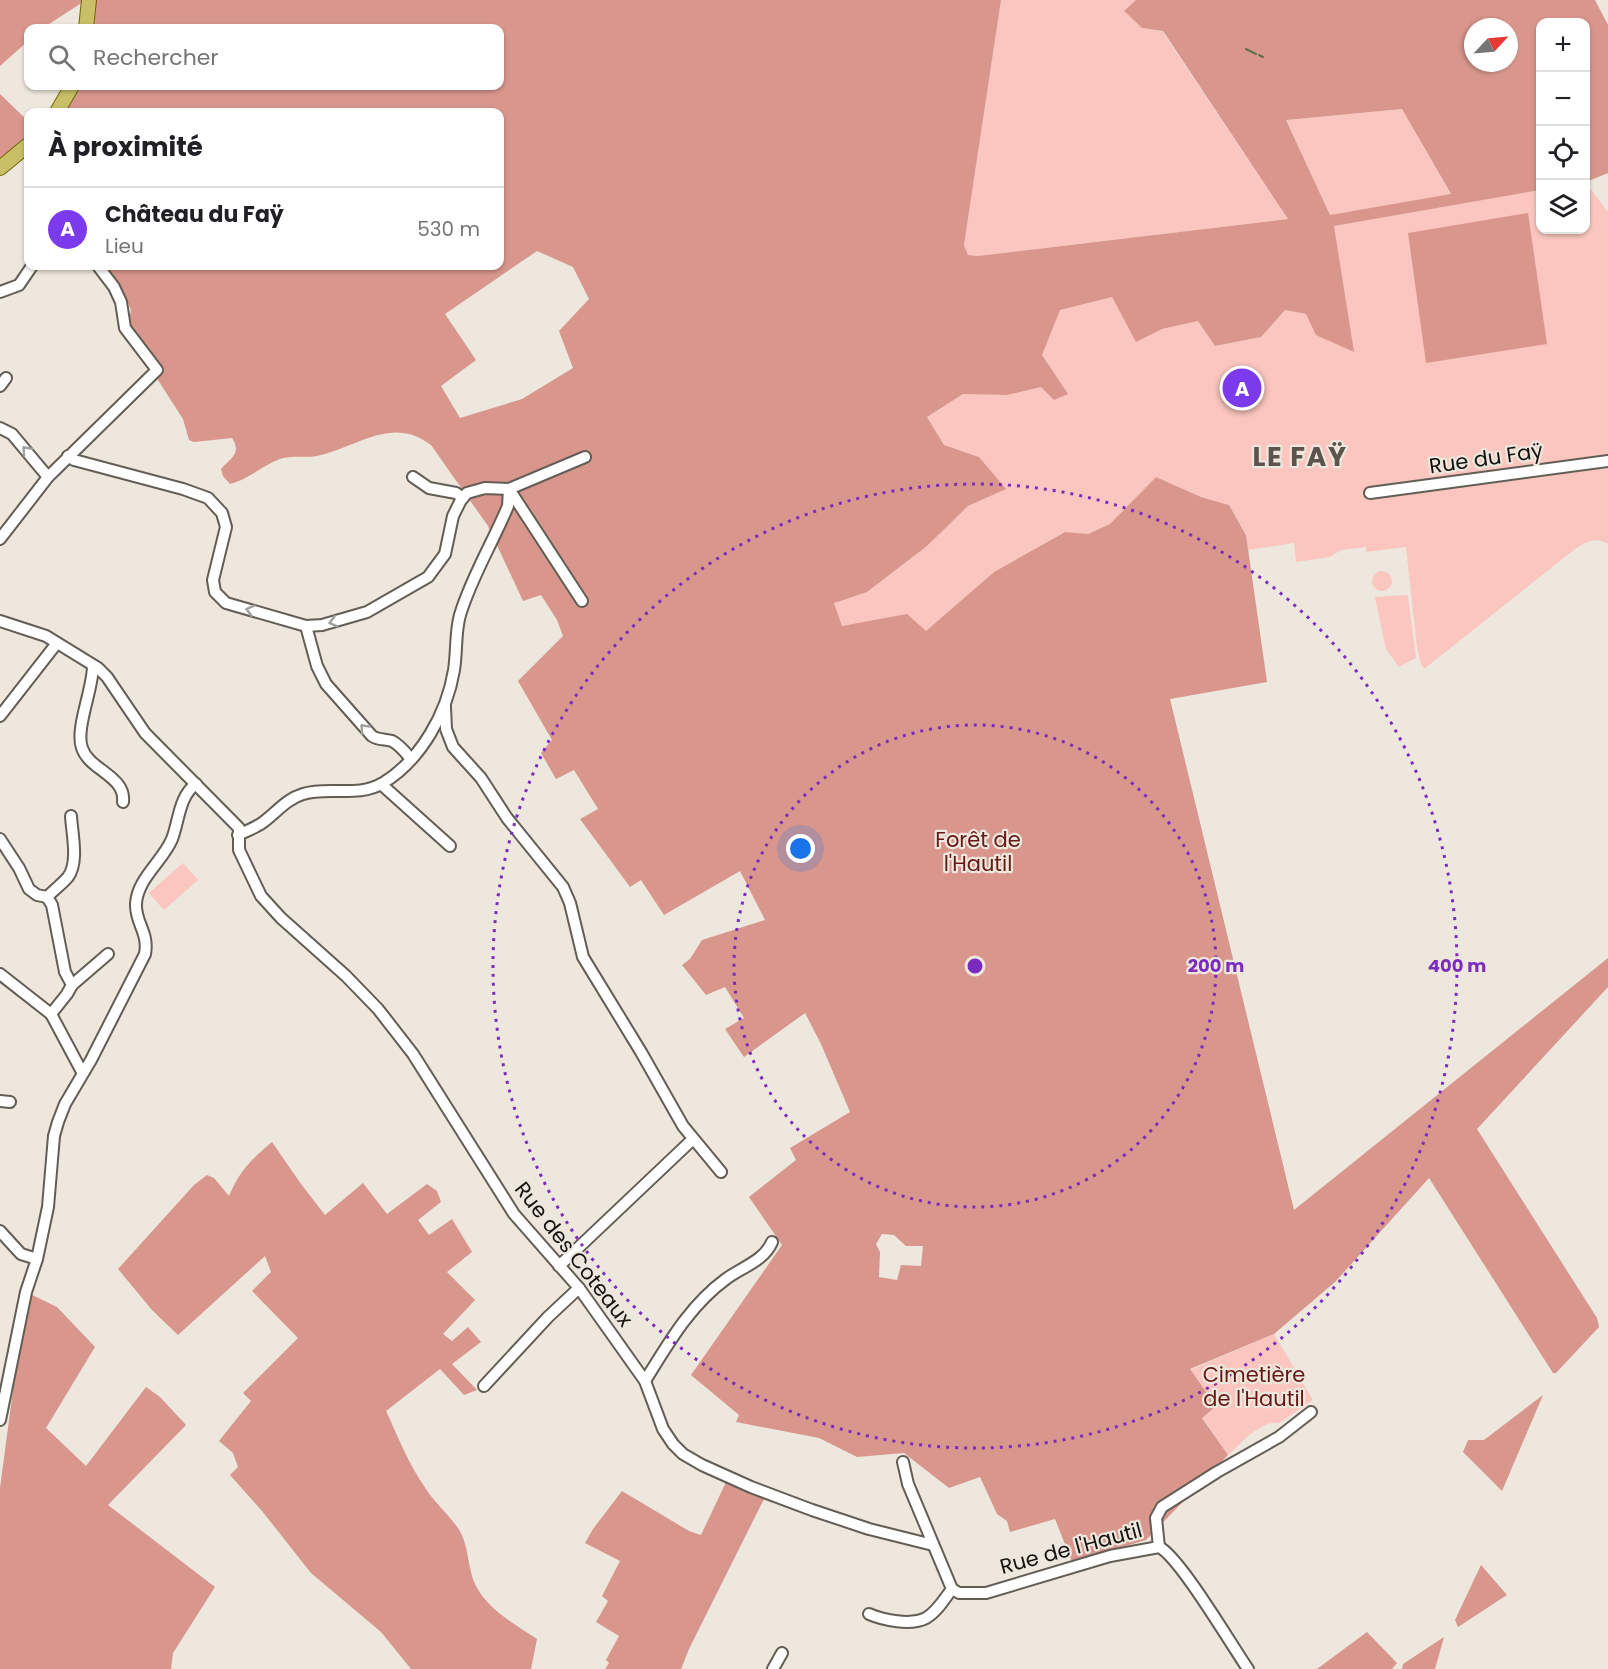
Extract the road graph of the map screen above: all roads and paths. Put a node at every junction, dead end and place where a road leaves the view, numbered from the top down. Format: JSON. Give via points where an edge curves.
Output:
{"nodes":[{"id":1,"x":89,"y":0,"type":"edge"},
{"id":2,"x":86,"y":24,"type":"edge"},
{"id":3,"x":70,"y":90,"type":"edge"},
{"id":4,"x":59,"y":108,"type":"edge"},
{"id":5,"x":24,"y":148,"type":"edge"},
{"id":6,"x":0,"y":168,"type":"edge"},
{"id":7,"x":29,"y":270,"type":"edge"},
{"id":8,"x":101,"y":270,"type":"edge"},
{"id":9,"x":0,"y":292,"type":"edge"},
{"id":10,"x":0,"y":428,"type":"edge"},
{"id":11,"x":68,"y":456,"type":"junction"},
{"id":12,"x":585,"y":457,"type":"dead end"},
{"id":13,"x":1608,"y":461,"type":"edge"},
{"id":14,"x":48,"y":477,"type":"junction"},
{"id":15,"x":413,"y":477,"type":"dead end"},
{"id":16,"x":509,"y":489,"type":"junction"},
{"id":17,"x":1370,"y":493,"type":"dead end"},
{"id":18,"x":463,"y":498,"type":"junction"},
{"id":19,"x":0,"y":539,"type":"edge"},
{"id":20,"x":582,"y":601,"type":"dead end"},
{"id":21,"x":0,"y":621,"type":"edge"},
{"id":22,"x":306,"y":626,"type":"junction"},
{"id":23,"x":57,"y":642,"type":"junction"},
{"id":24,"x":93,"y":666,"type":"junction"},
{"id":25,"x":445,"y":706,"type":"junction"},
{"id":26,"x":0,"y":716,"type":"edge"},
{"id":27,"x":411,"y":759,"type":"junction"},
{"id":28,"x":196,"y":784,"type":"junction"},
{"id":29,"x":381,"y":784,"type":"junction"},
{"id":30,"x":123,"y":802,"type":"dead end"},
{"id":31,"x":71,"y":816,"type":"dead end"},
{"id":32,"x":238,"y":835,"type":"junction"},
{"id":33,"x":0,"y":839,"type":"edge"},
{"id":34,"x":450,"y":846,"type":"dead end"},
{"id":35,"x":47,"y":897,"type":"junction"},
{"id":36,"x":108,"y":954,"type":"dead end"},
{"id":37,"x":0,"y":974,"type":"edge"},
{"id":38,"x":72,"y":984,"type":"junction"},
{"id":39,"x":51,"y":1014,"type":"junction"},
{"id":40,"x":82,"y":1072,"type":"junction"},
{"id":41,"x":693,"y":1139,"type":"junction"},
{"id":42,"x":721,"y":1172,"type":"dead end"},
{"id":43,"x":0,"y":1231,"type":"edge"},
{"id":44,"x":772,"y":1242,"type":"dead end"},
{"id":45,"x":37,"y":1259,"type":"junction"},
{"id":46,"x":559,"y":1266,"type":"junction"},
{"id":47,"x":579,"y":1288,"type":"junction"},
{"id":48,"x":645,"y":1381,"type":"junction"},
{"id":49,"x":484,"y":1386,"type":"dead end"},
{"id":50,"x":3,"y":1387,"type":"edge"},
{"id":51,"x":1311,"y":1412,"type":"dead end"},
{"id":52,"x":0,"y":1420,"type":"edge"},
{"id":53,"x":903,"y":1462,"type":"dead end"},
{"id":54,"x":933,"y":1545,"type":"junction"},
{"id":55,"x":1159,"y":1547,"type":"junction"},
{"id":56,"x":952,"y":1589,"type":"junction"},
{"id":57,"x":868,"y":1614,"type":"dead end"},
{"id":58,"x":782,"y":1653,"type":"dead end"},
{"id":59,"x":773,"y":1669,"type":"edge"},
{"id":60,"x":1248,"y":1669,"type":"edge"}],
"edges":[{"from":1,"to":2,"type":"main road"},
{"from":3,"to":4,"type":"main road"},
{"from":5,"to":6,"type":"main road"},
{"from":7,"to":9,"type":"street","via":[[19,285]]},
{"from":8,"to":11,"type":"street","via":[[121,302],[124,328],[157,370]]},
{"from":14,"to":10,"type":"street","one_way":true,"via":[[12,434]]},
{"from":11,"to":14,"type":"street"},
{"from":22,"to":11,"type":"street","one_way":true,"via":[[226,603],[215,592],[213,580],[226,520],[208,498]]},
{"from":12,"to":16,"type":"street"},
{"from":13,"to":17,"type":"street","name":"Rue du Faÿ"},
{"from":14,"to":19,"type":"street"},
{"from":15,"to":18,"type":"street","via":[[429,488]]},
{"from":16,"to":18,"type":"street","via":[[485,488]]},
{"from":16,"to":20,"type":"street"},
{"from":16,"to":25,"type":"street","via":[[508,506],[460,617],[454,671]]},
{"from":18,"to":22,"type":"street","one_way":true,"via":[[453,516],[445,554],[434,571],[359,615]]},
{"from":21,"to":23,"type":"street"},
{"from":27,"to":22,"type":"street","one_way":true,"via":[[392,741],[372,736],[326,684]]},
{"from":23,"to":24,"type":"street"},
{"from":23,"to":26,"type":"street"},
{"from":24,"to":28,"type":"street","via":[[107,677],[145,733]]},
{"from":24,"to":30,"type":"street","via":[[81,746],[86,756],[118,784]]},
{"from":25,"to":27,"type":"street"},
{"from":25,"to":41,"type":"street","via":[[446,729],[453,747],[563,887],[583,957]]},
{"from":27,"to":29,"type":"street"},
{"from":28,"to":32,"type":"street","via":[[238,828]]},
{"from":28,"to":40,"type":"street","via":[[184,799],[171,840],[141,885],[136,903],[146,938],[145,954]]},
{"from":29,"to":32,"type":"street","via":[[357,791],[300,794],[261,824]]},
{"from":29,"to":34,"type":"street"},
{"from":31,"to":35,"type":"street","via":[[72,867]]},
{"from":32,"to":46,"type":"street","name":"Rue des Coteaux","via":[[241,855],[261,896],[378,1009],[414,1054],[514,1214]]},
{"from":33,"to":35,"type":"street","via":[[29,889]]},
{"from":35,"to":38,"type":"street","via":[[65,972]]},
{"from":36,"to":38,"type":"street"},
{"from":37,"to":39,"type":"street"},
{"from":38,"to":39,"type":"street"},
{"from":39,"to":40,"type":"street"},
{"from":40,"to":45,"type":"street","via":[[54,1136],[48,1207]]},
{"from":41,"to":42,"type":"street"},
{"from":41,"to":46,"type":"street"},
{"from":43,"to":45,"type":"street","via":[[21,1254]]},
{"from":44,"to":48,"type":"street","via":[[769,1251],[711,1291],[671,1338]]},
{"from":45,"to":50,"type":"street"},
{"from":46,"to":47,"type":"street","name":"Rue des Coteaux"},
{"from":47,"to":48,"type":"street","name":"Rue des Coteaux"},
{"from":47,"to":49,"type":"street"},
{"from":48,"to":54,"type":"street","name":"Rue des Coteaux","via":[[663,1429],[673,1444],[702,1465],[812,1510]]},
{"from":50,"to":52,"type":"street"},
{"from":51,"to":55,"type":"street","via":[[1279,1437],[1162,1507],[1156,1518]]},
{"from":53,"to":54,"type":"street"},
{"from":54,"to":56,"type":"street"},
{"from":55,"to":56,"type":"street","name":"Rue de l'Hautil","via":[[1110,1556],[986,1593],[959,1593]]},
{"from":55,"to":60,"type":"street","name":"Rue de l'Hautil","via":[[1186,1576]]},
{"from":56,"to":57,"type":"street","via":[[926,1618],[907,1621]]},
{"from":58,"to":59,"type":"street"}]}
